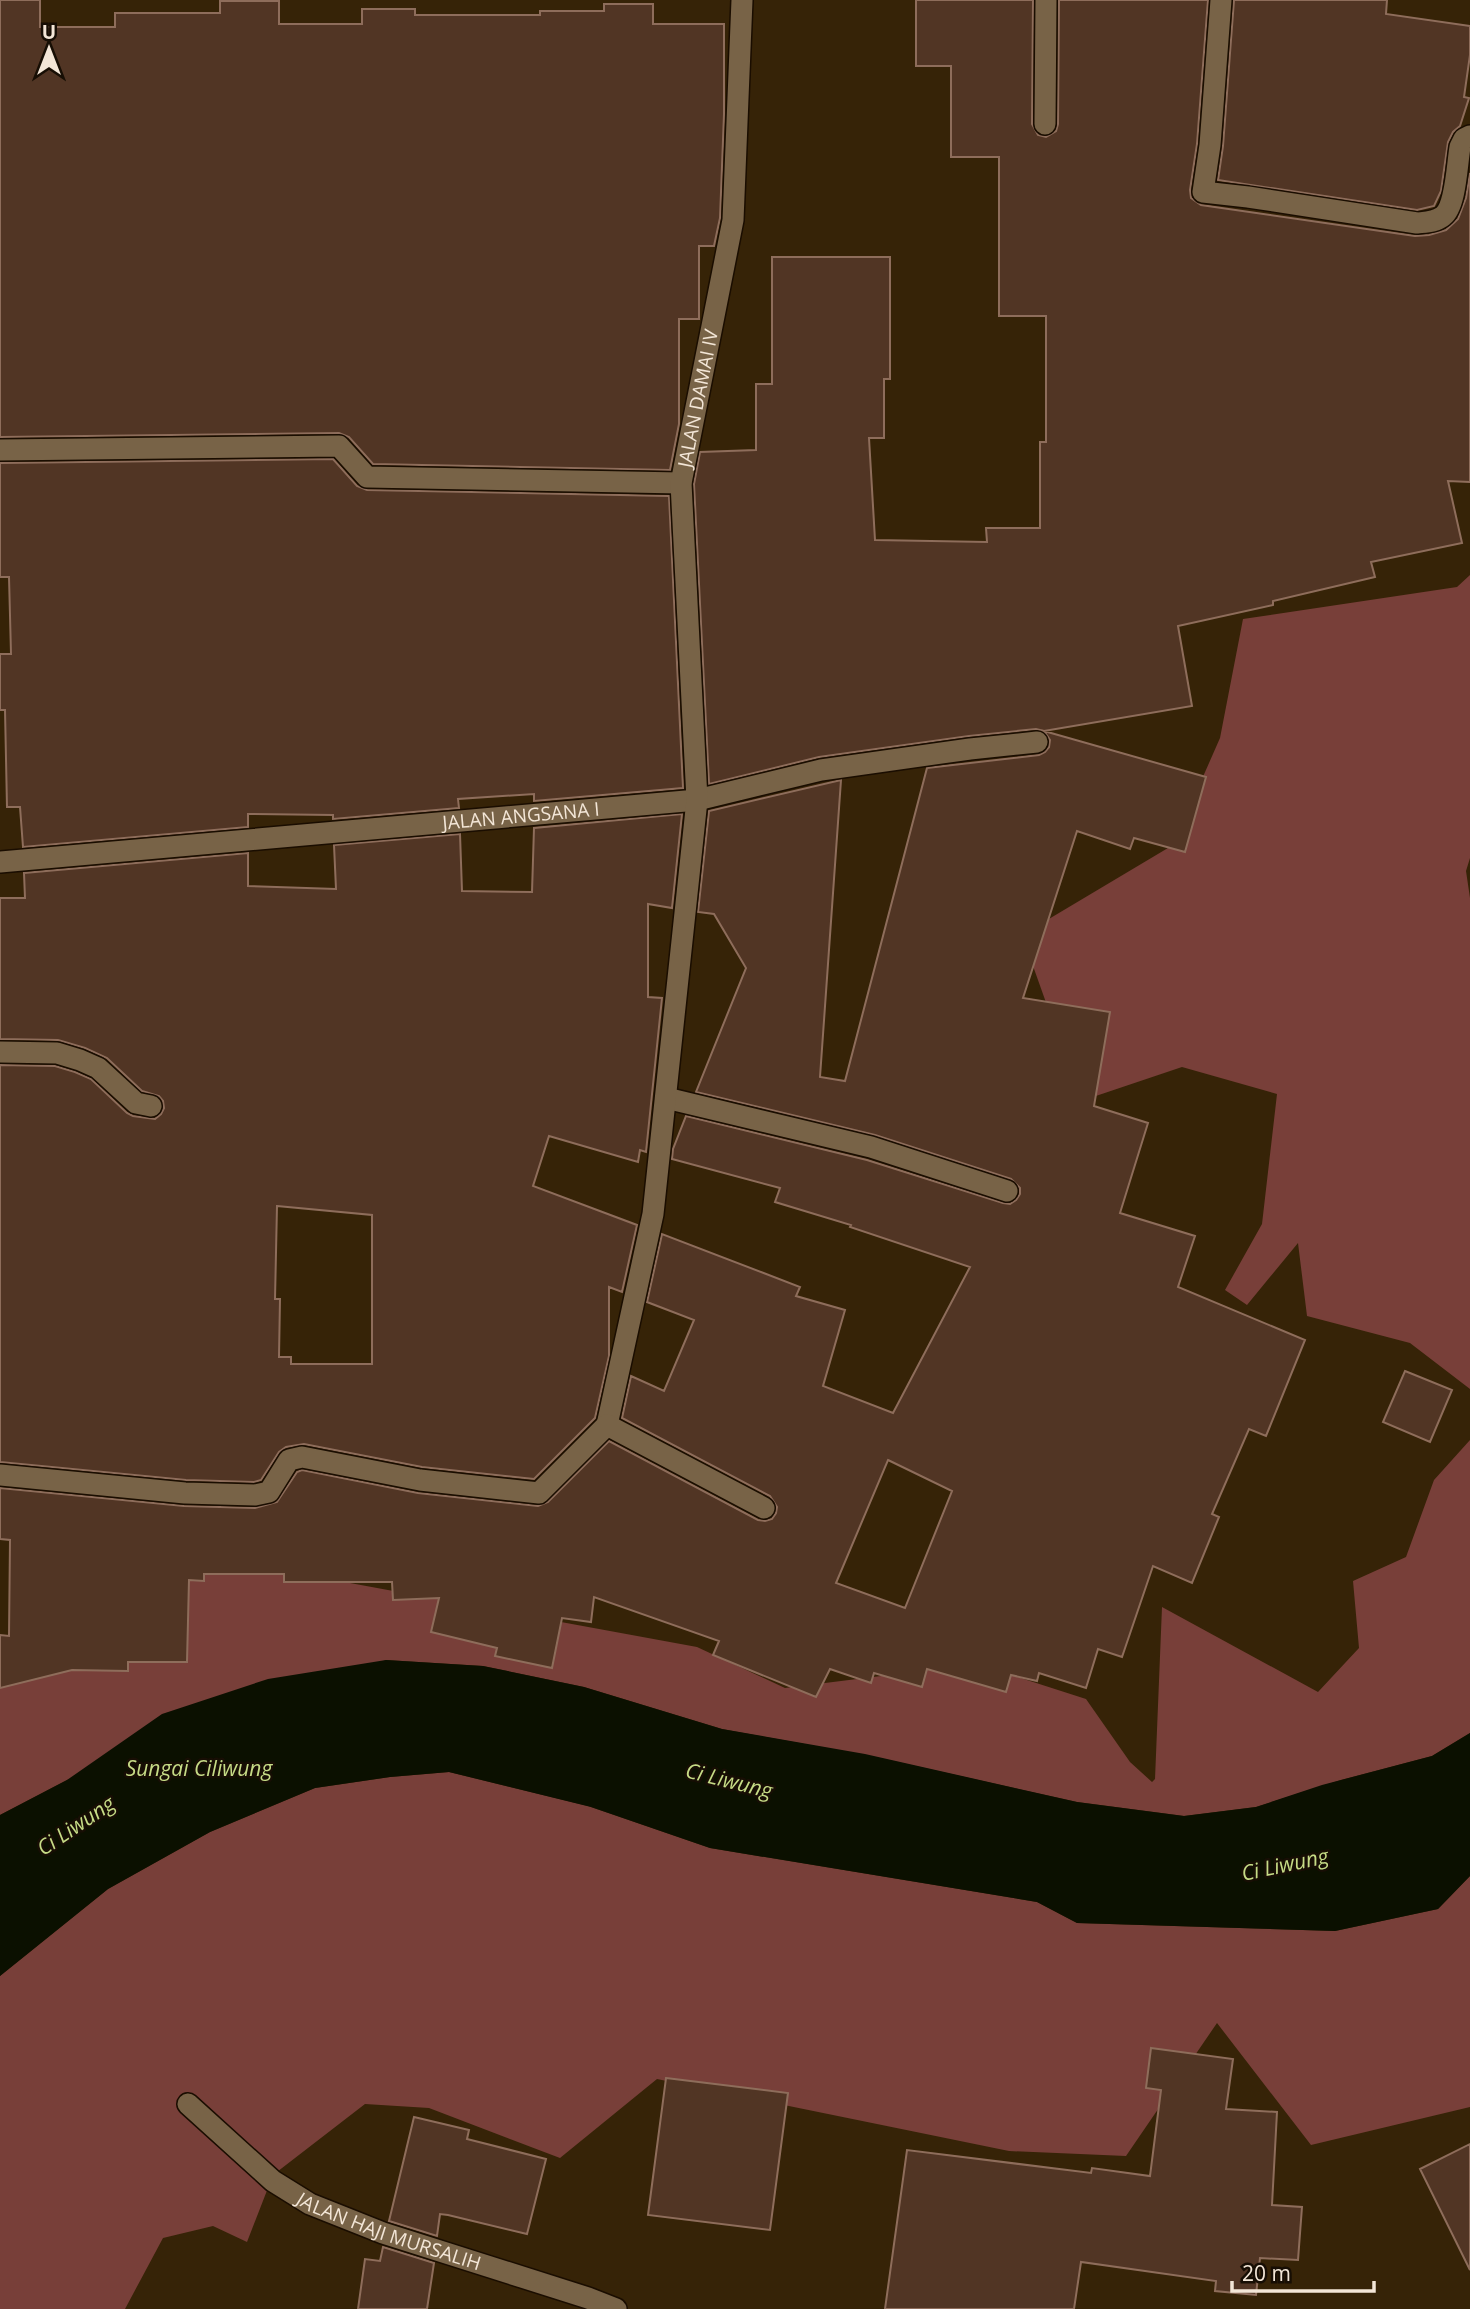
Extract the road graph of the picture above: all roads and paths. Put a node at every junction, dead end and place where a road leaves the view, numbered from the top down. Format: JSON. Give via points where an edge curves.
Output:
{"nodes":[{"id":1,"x":742,"y":0,"type":"edge"},
{"id":2,"x":1046,"y":0,"type":"edge"},
{"id":3,"x":1221,"y":0,"type":"edge"},
{"id":4,"x":1045,"y":124,"type":"dead end"},
{"id":5,"x":1470,"y":136,"type":"edge"},
{"id":6,"x":0,"y":450,"type":"edge"},
{"id":7,"x":681,"y":483,"type":"junction"},
{"id":8,"x":1037,"y":742,"type":"dead end"},
{"id":9,"x":697,"y":800,"type":"junction"},
{"id":10,"x":0,"y":862,"type":"edge"},
{"id":11,"x":0,"y":1052,"type":"edge"},
{"id":12,"x":666,"y":1098,"type":"junction"},
{"id":13,"x":151,"y":1106,"type":"dead end"},
{"id":14,"x":1007,"y":1191,"type":"dead end"},
{"id":15,"x":607,"y":1425,"type":"junction"},
{"id":16,"x":0,"y":1475,"type":"edge"},
{"id":17,"x":764,"y":1508,"type":"dead end"},
{"id":18,"x":188,"y":2104,"type":"dead end"},
{"id":19,"x":588,"y":2303,"type":"edge"},
{"id":20,"x":616,"y":2309,"type":"edge"}],
"edges":[{"from":1,"to":7,"type":"street","name":"JALAN DAMAI IV","via":[[733,220]]},
{"from":2,"to":4,"type":"street"},
{"from":3,"to":5,"type":"street","via":[[1203,192],[1429,222],[1451,207],[1460,147]]},
{"from":6,"to":7,"type":"street","via":[[339,446],[367,477]]},
{"from":7,"to":9,"type":"street","name":"JALAN DAMAI IV"},
{"from":8,"to":9,"type":"street","name":"JALAN ANGSANA I","via":[[821,770]]},
{"from":9,"to":10,"type":"street","name":"JALAN ANGSANA I"},
{"from":9,"to":12,"type":"street","name":"JALAN DAMAI IV"},
{"from":11,"to":13,"type":"street","via":[[57,1053],[80,1060],[98,1068],[136,1102]]},
{"from":12,"to":14,"type":"street","via":[[871,1147]]},
{"from":12,"to":15,"type":"street","name":"JALAN DAMAI IV","via":[[653,1214]]},
{"from":15,"to":16,"type":"street","via":[[539,1493],[421,1480],[302,1457],[285,1464],[269,1492],[255,1495]]},
{"from":15,"to":17,"type":"street"},
{"from":18,"to":19,"type":"street","name":"JALAN HAJI MURSALIH","via":[[272,2181],[310,2204]]},
{"from":19,"to":20,"type":"street","name":"JALAN HAJI MURSALIH"}]}
